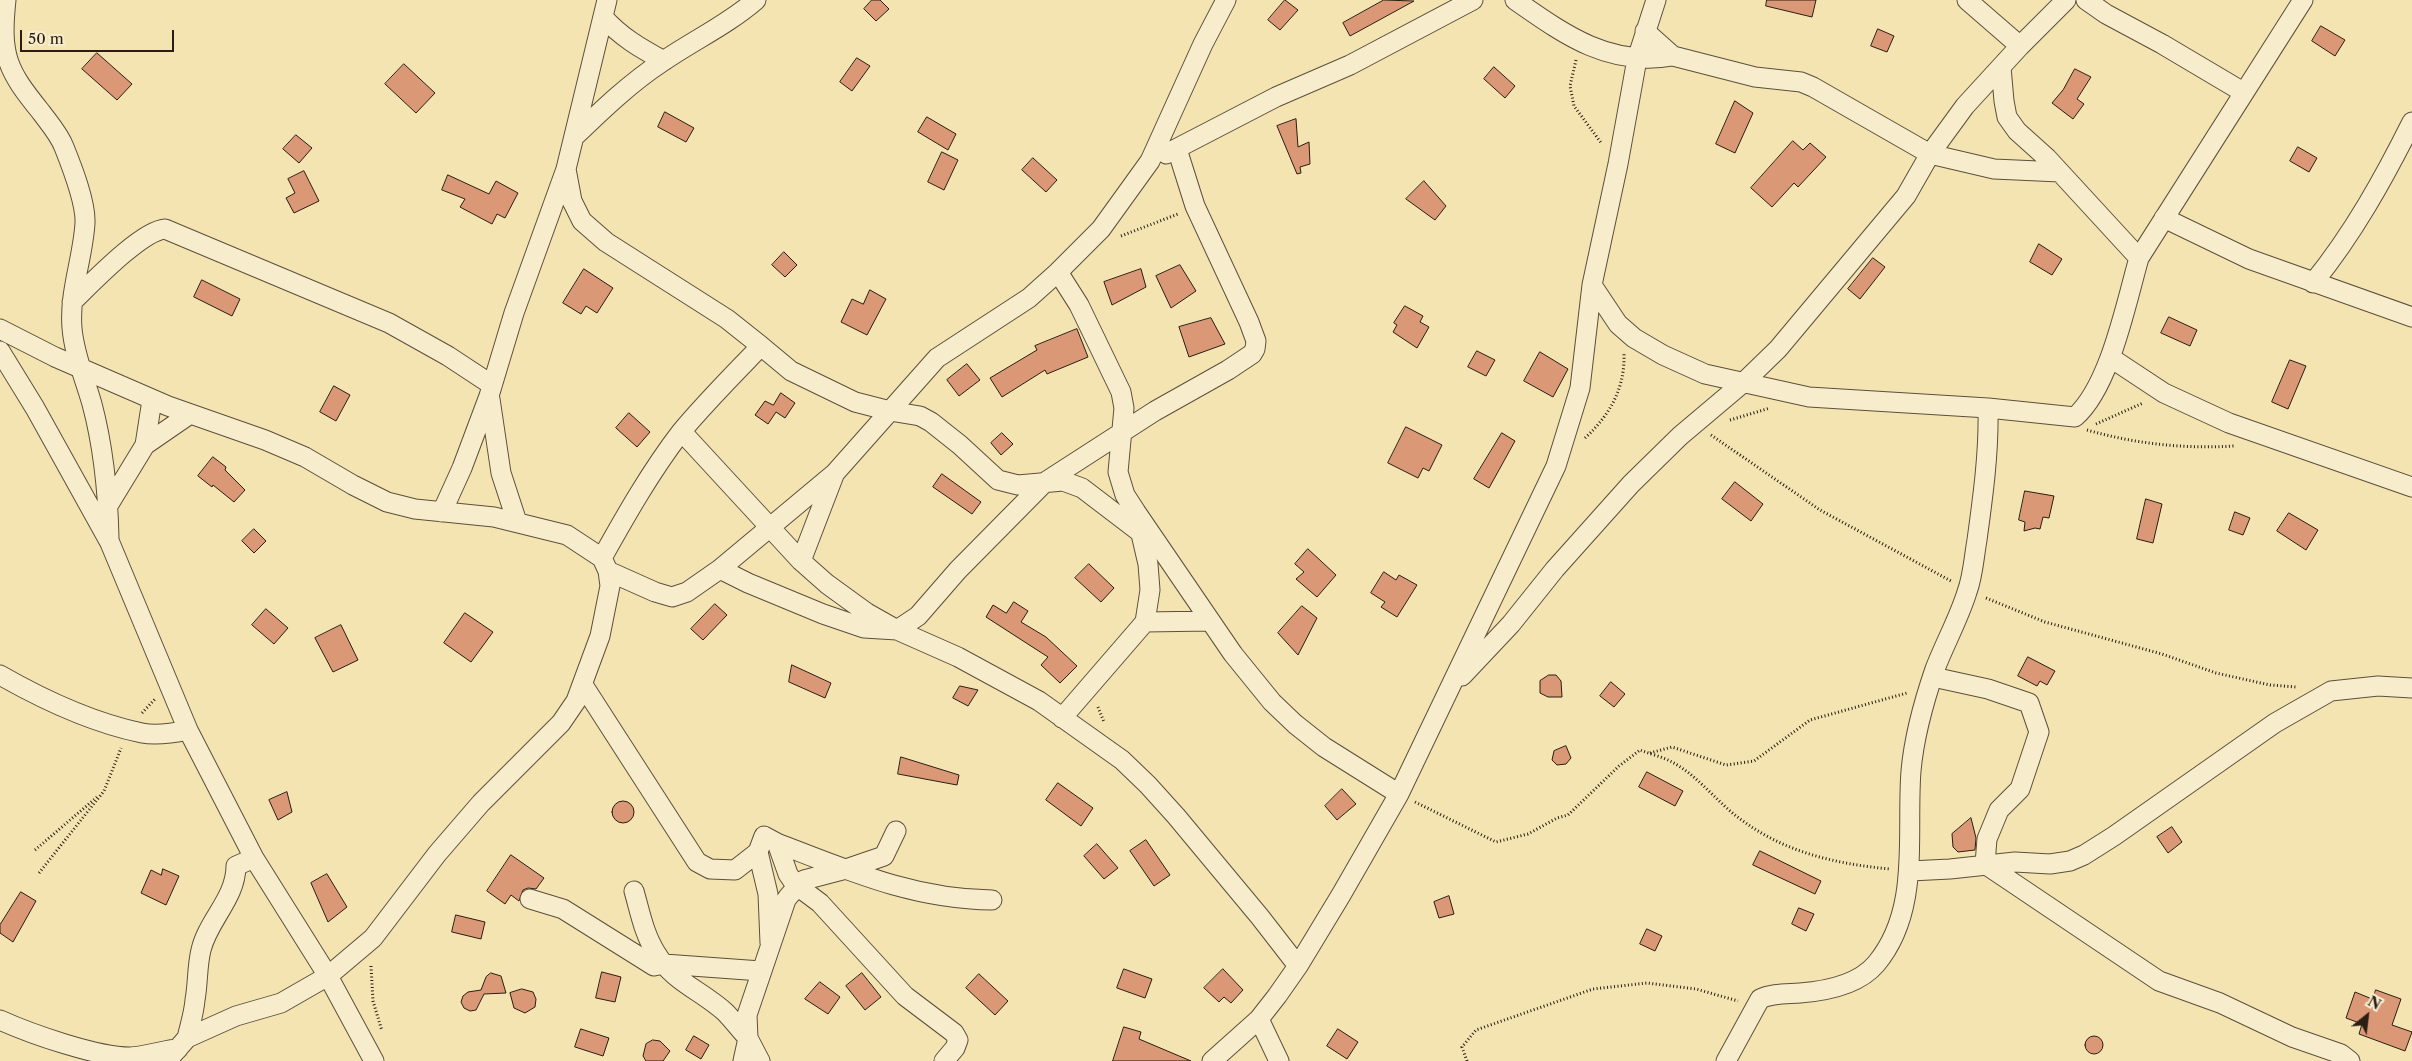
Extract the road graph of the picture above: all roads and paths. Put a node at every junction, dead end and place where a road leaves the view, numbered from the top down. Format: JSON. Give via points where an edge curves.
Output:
{"nodes":[{"id":1,"x":6,"y":0,"type":"edge"},
{"id":2,"x":756,"y":0,"type":"edge"},
{"id":3,"x":1226,"y":0,"type":"edge"},
{"id":4,"x":1473,"y":0,"type":"edge"},
{"id":5,"x":1515,"y":0,"type":"edge"},
{"id":6,"x":1656,"y":0,"type":"edge"},
{"id":7,"x":1967,"y":0,"type":"edge"},
{"id":8,"x":2066,"y":0,"type":"edge"},
{"id":9,"x":2086,"y":0,"type":"edge"},
{"id":10,"x":2303,"y":0,"type":"edge"},
{"id":11,"x":605,"y":8,"type":"edge"},
{"id":12,"x":1645,"y":31,"type":"junction"},
{"id":13,"x":1580,"y":42,"type":"junction"},
{"id":14,"x":2020,"y":46,"type":"junction"},
{"id":15,"x":1673,"y":56,"type":"junction"},
{"id":16,"x":1636,"y":59,"type":"junction"},
{"id":17,"x":664,"y":60,"type":"junction"},
{"id":18,"x":2001,"y":67,"type":"junction"},
{"id":19,"x":2243,"y":92,"type":"junction"},
{"id":20,"x":2412,"y":122,"type":"edge"},
{"id":21,"x":573,"y":138,"type":"junction"},
{"id":22,"x":1177,"y":149,"type":"junction"},
{"id":23,"x":1930,"y":154,"type":"junction"},
{"id":24,"x":1150,"y":161,"type":"junction"},
{"id":25,"x":1618,"y":164,"type":"junction"},
{"id":26,"x":566,"y":169,"type":"junction"},
{"id":27,"x":2060,"y":172,"type":"junction"},
{"id":28,"x":1195,"y":206,"type":"junction"},
{"id":29,"x":2164,"y":218,"type":"junction"},
{"id":30,"x":1116,"y":238,"type":"dead end"},
{"id":31,"x":2139,"y":258,"type":"junction"},
{"id":32,"x":1058,"y":272,"type":"junction"},
{"id":33,"x":2313,"y":283,"type":"junction"},
{"id":34,"x":1592,"y":285,"type":"junction"},
{"id":35,"x":72,"y":302,"type":"junction"},
{"id":36,"x":2412,"y":317,"type":"edge"},
{"id":37,"x":1618,"y":324,"type":"junction"},
{"id":38,"x":0,"y":330,"type":"edge"},
{"id":39,"x":761,"y":346,"type":"junction"},
{"id":40,"x":0,"y":352,"type":"edge"},
{"id":41,"x":2111,"y":358,"type":"junction"},
{"id":42,"x":81,"y":368,"type":"junction"},
{"id":43,"x":1744,"y":382,"type":"junction"},
{"id":44,"x":491,"y":390,"type":"junction"},
{"id":45,"x":2164,"y":393,"type":"junction"},
{"id":46,"x":152,"y":400,"type":"junction"},
{"id":47,"x":1771,"y":408,"type":"dead end"},
{"id":48,"x":1988,"y":408,"type":"junction"},
{"id":49,"x":890,"y":412,"type":"junction"},
{"id":50,"x":190,"y":414,"type":"junction"},
{"id":51,"x":1724,"y":422,"type":"dead end"},
{"id":52,"x":1690,"y":427,"type":"junction"},
{"id":53,"x":1123,"y":431,"type":"junction"},
{"id":54,"x":682,"y":432,"type":"junction"},
{"id":55,"x":1582,"y":441,"type":"dead end"},
{"id":56,"x":145,"y":445,"type":"junction"},
{"id":57,"x":2241,"y":446,"type":"dead end"},
{"id":58,"x":835,"y":473,"type":"junction"},
{"id":59,"x":1044,"y":482,"type":"junction"},
{"id":60,"x":2412,"y":488,"type":"edge"},
{"id":61,"x":109,"y":504,"type":"junction"},
{"id":62,"x":442,"y":512,"type":"junction"},
{"id":63,"x":1136,"y":512,"type":"junction"},
{"id":64,"x":516,"y":522,"type":"junction"},
{"id":65,"x":770,"y":527,"type":"junction"},
{"id":66,"x":1141,"y":532,"type":"junction"},
{"id":67,"x":110,"y":543,"type":"junction"},
{"id":68,"x":801,"y":561,"type":"junction"},
{"id":69,"x":605,"y":564,"type":"junction"},
{"id":70,"x":720,"y":568,"type":"junction"},
{"id":71,"x":1968,"y":591,"type":"junction"},
{"id":72,"x":1210,"y":621,"type":"junction"},
{"id":73,"x":1145,"y":622,"type":"junction"},
{"id":74,"x":897,"y":630,"type":"junction"},
{"id":75,"x":0,"y":675,"type":"edge"},
{"id":76,"x":1933,"y":677,"type":"junction"},
{"id":77,"x":168,"y":684,"type":"junction"},
{"id":78,"x":583,"y":685,"type":"junction"},
{"id":79,"x":2412,"y":688,"type":"edge"},
{"id":80,"x":1449,"y":690,"type":"junction"},
{"id":81,"x":2331,"y":691,"type":"junction"},
{"id":82,"x":1062,"y":718,"type":"junction"},
{"id":83,"x":128,"y":729,"type":"junction"},
{"id":84,"x":188,"y":730,"type":"junction"},
{"id":85,"x":1648,"y":754,"type":"junction"},
{"id":86,"x":104,"y":791,"type":"junction"},
{"id":87,"x":1399,"y":794,"type":"junction"},
{"id":88,"x":896,"y":831,"type":"dead end"},
{"id":89,"x":777,"y":843,"type":"junction"},
{"id":90,"x":35,"y":850,"type":"dead end"},
{"id":91,"x":758,"y":852,"type":"junction"},
{"id":92,"x":254,"y":858,"type":"junction"},
{"id":93,"x":1985,"y":864,"type":"junction"},
{"id":94,"x":846,"y":869,"type":"junction"},
{"id":95,"x":1910,"y":871,"type":"junction"},
{"id":96,"x":39,"y":872,"type":"dead end"},
{"id":97,"x":798,"y":889,"type":"junction"},
{"id":98,"x":634,"y":891,"type":"dead end"},
{"id":99,"x":530,"y":899,"type":"dead end"},
{"id":100,"x":992,"y":900,"type":"dead end"},
{"id":101,"x":373,"y":938,"type":"junction"},
{"id":102,"x":770,"y":943,"type":"junction"},
{"id":103,"x":664,"y":964,"type":"junction"},
{"id":104,"x":1298,"y":966,"type":"junction"},
{"id":105,"x":761,"y":971,"type":"junction"},
{"id":106,"x":328,"y":976,"type":"junction"},
{"id":107,"x":1755,"y":1006,"type":"junction"},
{"id":108,"x":1259,"y":1019,"type":"junction"},
{"id":109,"x":0,"y":1020,"type":"edge"},
{"id":110,"x":383,"y":1034,"type":"dead end"},
{"id":111,"x":748,"y":1038,"type":"junction"},
{"id":112,"x":177,"y":1052,"type":"edge"},
{"id":113,"x":374,"y":1061,"type":"edge"},
{"id":114,"x":743,"y":1061,"type":"edge"},
{"id":115,"x":760,"y":1061,"type":"edge"},
{"id":116,"x":944,"y":1061,"type":"edge"},
{"id":117,"x":1212,"y":1061,"type":"edge"},
{"id":118,"x":1278,"y":1061,"type":"edge"},
{"id":119,"x":1467,"y":1061,"type":"edge"},
{"id":120,"x":1726,"y":1061,"type":"edge"},
{"id":121,"x":2350,"y":1061,"type":"edge"}],
"edges":[{"from":1,"to":35,"type":"street","via":[[2,48],[6,60],[14,78],[63,145],[83,205],[85,222]]},
{"from":2,"to":17,"type":"street","via":[[711,34]]},
{"from":3,"to":24,"type":"street"},
{"from":4,"to":22,"type":"street","via":[[1350,65],[1276,97]]},
{"from":5,"to":13,"type":"street"},
{"from":6,"to":12,"type":"street"},
{"from":7,"to":14,"type":"street"},
{"from":8,"to":14,"type":"street"},
{"from":9,"to":19,"type":"street"},
{"from":10,"to":19,"type":"street"},
{"from":11,"to":17,"type":"street","via":[[618,33],[635,46]]},
{"from":11,"to":21,"type":"street"},
{"from":12,"to":15,"type":"street"},
{"from":12,"to":16,"type":"street"},
{"from":13,"to":16,"type":"street"},
{"from":13,"to":25,"type":"path","via":[[1570,86],[1574,106]]},
{"from":14,"to":18,"type":"street"},
{"from":15,"to":16,"type":"street"},
{"from":15,"to":23,"type":"street","via":[[1721,70],[1801,82]]},
{"from":16,"to":25,"type":"street"},
{"from":17,"to":21,"type":"street","via":[[607,104]]},
{"from":18,"to":23,"type":"street","via":[[1965,106]]},
{"from":18,"to":27,"type":"street","via":[[2008,117],[2017,131]]},
{"from":19,"to":29,"type":"street"},
{"from":20,"to":33,"type":"street","via":[[2351,231]]},
{"from":21,"to":26,"type":"street"},
{"from":22,"to":24,"type":"street"},
{"from":22,"to":28,"type":"street"},
{"from":23,"to":27,"type":"street","via":[[1994,169]]},
{"from":23,"to":43,"type":"street","via":[[1906,196],[1810,313]]},
{"from":24,"to":32,"type":"street","via":[[1102,229]]},
{"from":25,"to":34,"type":"street"},
{"from":26,"to":39,"type":"street","via":[[572,201],[582,221],[606,242],[727,319]]},
{"from":26,"to":44,"type":"street","via":[[514,312]]},
{"from":27,"to":31,"type":"street"},
{"from":28,"to":30,"type":"path"},
{"from":28,"to":53,"type":"street","via":[[1250,322],[1255,349],[1228,370]]},
{"from":29,"to":31,"type":"street"},
{"from":29,"to":33,"type":"street","via":[[2249,259]]},
{"from":31,"to":41,"type":"street"},
{"from":32,"to":49,"type":"street","via":[[1029,298],[937,358]]},
{"from":32,"to":53,"type":"street","via":[[1079,305],[1121,392]]},
{"from":33,"to":36,"type":"street"},
{"from":34,"to":37,"type":"street"},
{"from":34,"to":80,"type":"street","via":[[1580,388],[1556,466]]},
{"from":35,"to":42,"type":"street","via":[[72,328]]},
{"from":35,"to":44,"type":"street","via":[[123,255],[157,230],[165,229],[389,323],[448,356]]},
{"from":37,"to":43,"type":"street","via":[[1663,355],[1705,374]]},
{"from":37,"to":55,"type":"path","via":[[1624,349],[1621,387],[1612,408]]},
{"from":38,"to":42,"type":"street"},
{"from":39,"to":49,"type":"street","via":[[791,371],[816,384],[855,402]]},
{"from":39,"to":54,"type":"street"},
{"from":40,"to":67,"type":"street"},
{"from":41,"to":45,"type":"street"},
{"from":41,"to":48,"type":"street","via":[[2089,401],[2075,417]]},
{"from":42,"to":46,"type":"street"},
{"from":42,"to":61,"type":"street","via":[[101,443]]},
{"from":43,"to":48,"type":"street","via":[[1809,396]]},
{"from":43,"to":52,"type":"street"},
{"from":44,"to":62,"type":"street"},
{"from":44,"to":64,"type":"street","via":[[502,473]]},
{"from":45,"to":57,"type":"path","via":[[2084,429],[2118,439],[2163,446]]},
{"from":45,"to":60,"type":"street","via":[[2229,424]]},
{"from":46,"to":50,"type":"street"},
{"from":46,"to":56,"type":"street"},
{"from":47,"to":51,"type":"path"},
{"from":48,"to":71,"type":"street","via":[[1986,478]]},
{"from":49,"to":58,"type":"street"},
{"from":49,"to":59,"type":"street","via":[[920,416],[931,422],[998,480],[1018,485]]},
{"from":50,"to":56,"type":"street"},
{"from":50,"to":62,"type":"street","via":[[305,457],[387,502]]},
{"from":52,"to":71,"type":"path","via":[[1715,437],[1820,510]]},
{"from":52,"to":80,"type":"street","via":[[1600,518],[1511,624]]},
{"from":53,"to":59,"type":"street"},
{"from":53,"to":63,"type":"street","via":[[1118,472],[1125,495]]},
{"from":54,"to":65,"type":"street"},
{"from":54,"to":69,"type":"street","via":[[639,494]]},
{"from":56,"to":61,"type":"street"},
{"from":58,"to":65,"type":"street"},
{"from":58,"to":68,"type":"street"},
{"from":59,"to":66,"type":"street","via":[[1063,481],[1082,488]]},
{"from":59,"to":74,"type":"street","via":[[918,616]]},
{"from":61,"to":67,"type":"street"},
{"from":62,"to":64,"type":"street"},
{"from":63,"to":66,"type":"street"},
{"from":63,"to":72,"type":"street"},
{"from":64,"to":69,"type":"street","via":[[567,535]]},
{"from":65,"to":68,"type":"street"},
{"from":65,"to":70,"type":"street"},
{"from":66,"to":73,"type":"street","via":[[1150,590]]},
{"from":67,"to":77,"type":"street"},
{"from":68,"to":74,"type":"street","via":[[827,584]]},
{"from":69,"to":70,"type":"street","via":[[655,592],[672,597],[687,592]]},
{"from":69,"to":78,"type":"street","via":[[610,586],[600,636]]},
{"from":70,"to":74,"type":"street","via":[[831,617],[864,628]]},
{"from":71,"to":76,"type":"street"},
{"from":71,"to":81,"type":"path","via":[[2045,622],[2216,672],[2270,685]]},
{"from":72,"to":73,"type":"street"},
{"from":72,"to":87,"type":"street","via":[[1250,676],[1295,724],[1324,747]]},
{"from":73,"to":82,"type":"street"},
{"from":74,"to":82,"type":"street","via":[[958,657],[1039,701]]},
{"from":75,"to":83,"type":"street","via":[[35,695]]},
{"from":76,"to":85,"type":"path","via":[[1904,695],[1810,720],[1754,760],[1726,765],[1672,747]]},
{"from":76,"to":93,"type":"street","via":[[2029,702],[2039,732],[2020,789],[1999,810],[1987,839]]},
{"from":76,"to":95,"type":"street","via":[[1916,733],[1911,771]]},
{"from":77,"to":83,"type":"path"},
{"from":77,"to":84,"type":"street"},
{"from":78,"to":91,"type":"street","via":[[697,862],[710,869],[735,870]]},
{"from":78,"to":101,"type":"street","via":[[561,722],[449,839]]},
{"from":79,"to":81,"type":"street","via":[[2378,686]]},
{"from":80,"to":87,"type":"street"},
{"from":81,"to":93,"type":"street","via":[[2275,723],[2084,855],[2050,864]]},
{"from":82,"to":104,"type":"street","via":[[1096,740],[1148,785]]},
{"from":83,"to":84,"type":"street","via":[[143,734],[172,734]]},
{"from":83,"to":86,"type":"path"},
{"from":84,"to":92,"type":"street"},
{"from":85,"to":87,"type":"path","via":[[1640,750],[1619,766],[1568,815],[1528,834],[1496,842]]},
{"from":85,"to":95,"type":"path","via":[[1673,762],[1741,820],[1777,843],[1827,861]]},
{"from":86,"to":90,"type":"path"},
{"from":86,"to":96,"type":"path"},
{"from":87,"to":104,"type":"street"},
{"from":88,"to":94,"type":"street","via":[[884,856]]},
{"from":89,"to":91,"type":"street","via":[[764,836]]},
{"from":89,"to":94,"type":"street"},
{"from":89,"to":97,"type":"street","via":[[788,874]]},
{"from":91,"to":102,"type":"street","via":[[768,894]]},
{"from":92,"to":106,"type":"street"},
{"from":92,"to":112,"type":"street","via":[[236,866],[236,880],[211,923],[201,950],[195,1002]]},
{"from":93,"to":95,"type":"street"},
{"from":93,"to":121,"type":"street","via":[[2159,981],[2220,1003],[2292,1037],[2341,1054]]},
{"from":94,"to":97,"type":"street","via":[[804,880]]},
{"from":94,"to":100,"type":"street","via":[[886,884],[958,899]]},
{"from":95,"to":107,"type":"street","via":[[1899,928],[1875,966],[1846,984],[1804,993],[1768,995]]},
{"from":97,"to":102,"type":"street","via":[[791,892],[786,900]]},
{"from":97,"to":116,"type":"street","via":[[820,903],[905,996],[954,1034],[958,1040]]},
{"from":98,"to":103,"type":"street","via":[[646,932]]},
{"from":99,"to":103,"type":"street","via":[[563,909],[654,966]]},
{"from":101,"to":106,"type":"street"},
{"from":101,"to":110,"type":"path","via":[[370,978],[373,1002]]},
{"from":102,"to":105,"type":"street"},
{"from":103,"to":105,"type":"street"},
{"from":103,"to":111,"type":"street","via":[[674,976],[724,1012]]},
{"from":104,"to":108,"type":"street"},
{"from":105,"to":111,"type":"street","via":[[748,1015]]},
{"from":106,"to":112,"type":"street","via":[[281,1003],[236,1016]]},
{"from":106,"to":113,"type":"street"},
{"from":107,"to":119,"type":"path","via":[[1696,989],[1647,983],[1593,989],[1476,1030],[1462,1047]]},
{"from":107,"to":120,"type":"street"},
{"from":108,"to":117,"type":"street"},
{"from":108,"to":118,"type":"street"},
{"from":109,"to":112,"type":"street","via":[[117,1056]]},
{"from":111,"to":114,"type":"street"},
{"from":111,"to":115,"type":"street"}]}
